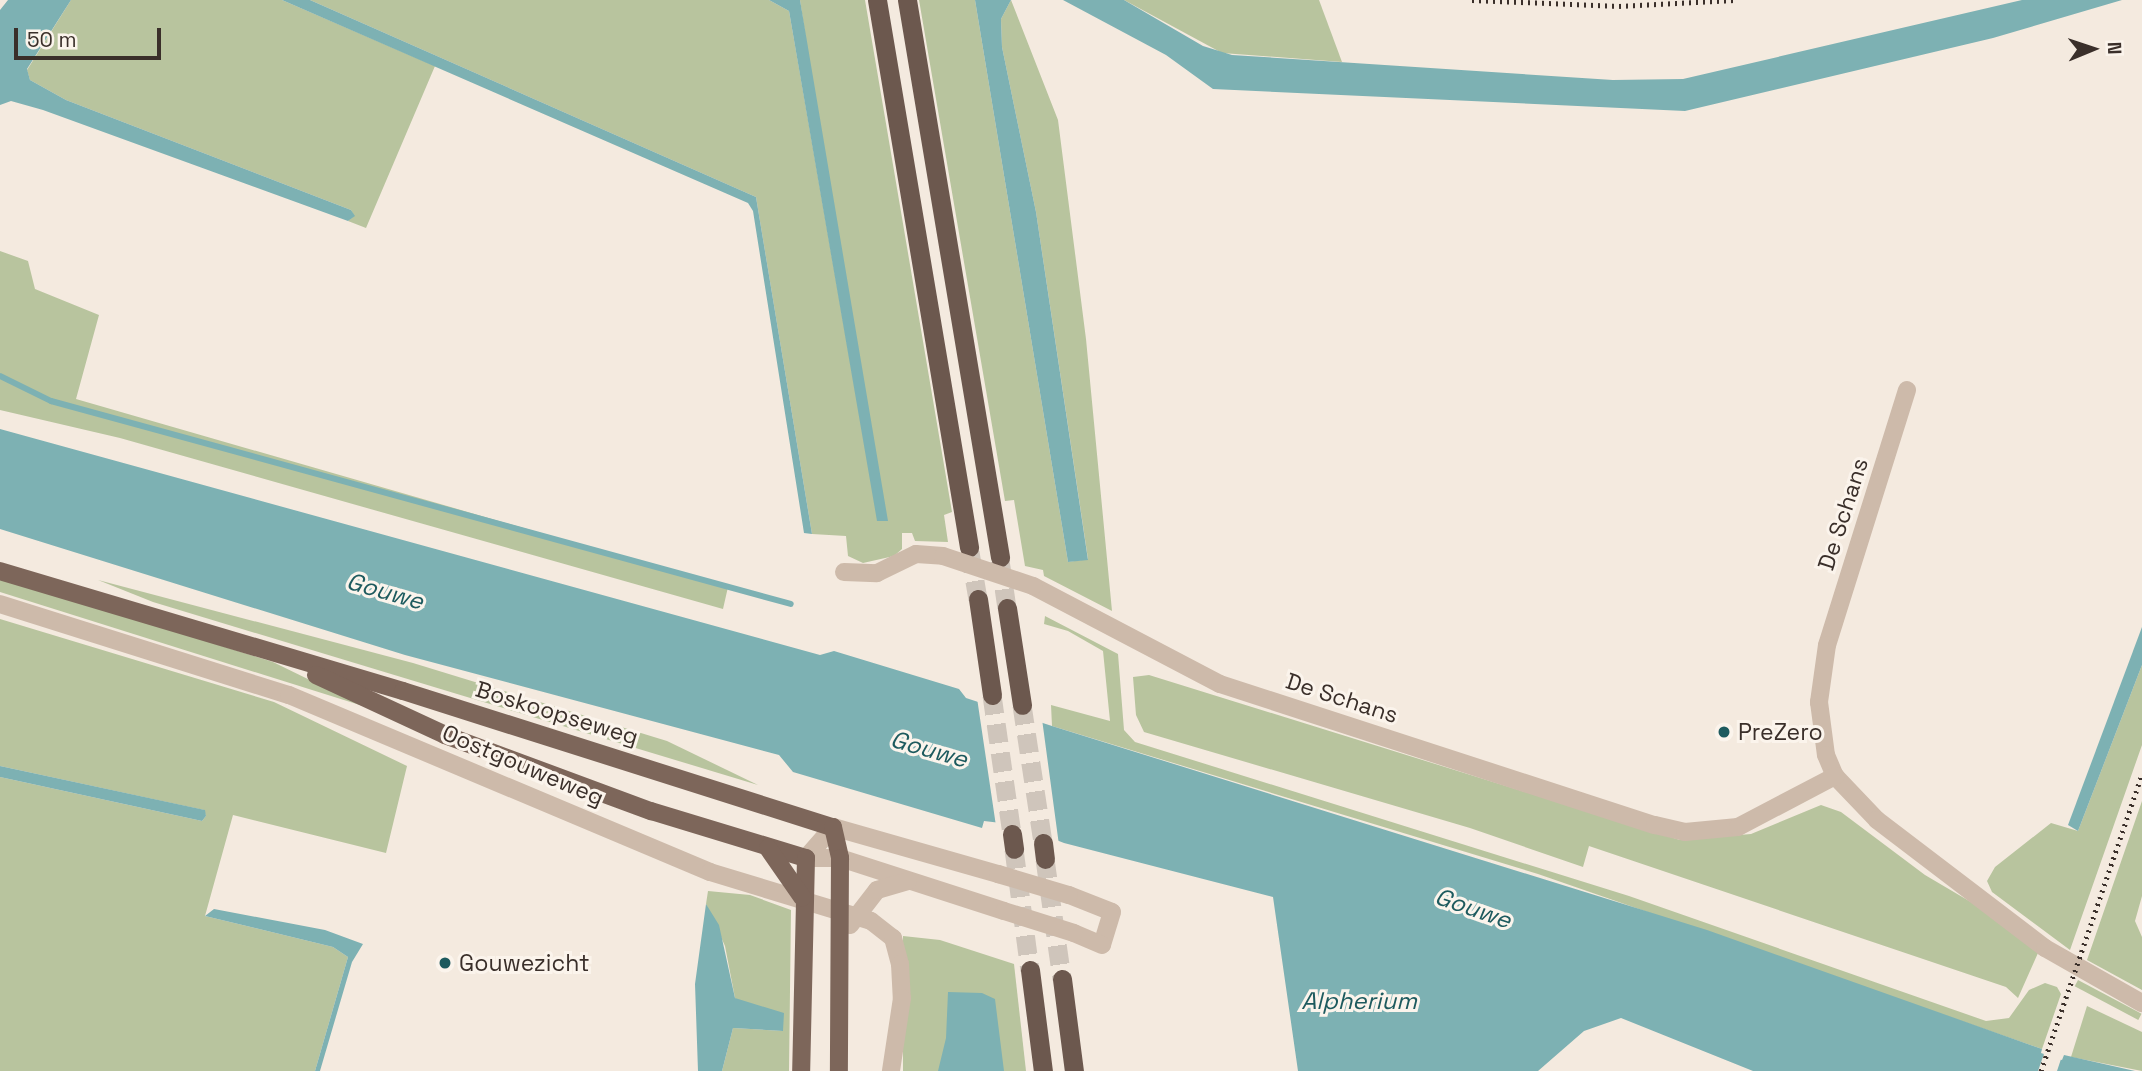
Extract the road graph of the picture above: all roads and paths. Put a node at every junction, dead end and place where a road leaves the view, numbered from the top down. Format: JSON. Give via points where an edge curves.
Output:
{"nodes":[{"id":1,"x":877,"y":0,"type":"edge"},
{"id":2,"x":907,"y":0,"type":"edge"},
{"id":3,"x":1907,"y":390,"type":"dead end"},
{"id":4,"x":969,"y":547,"type":"tunnel mouth"},
{"id":5,"x":1000,"y":557,"type":"tunnel mouth"},
{"id":6,"x":0,"y":571,"type":"edge"},
{"id":7,"x":844,"y":572,"type":"dead end"},
{"id":8,"x":978,"y":598,"type":"tunnel mouth"},
{"id":9,"x":0,"y":604,"type":"edge"},
{"id":10,"x":1007,"y":608,"type":"tunnel mouth"},
{"id":11,"x":265,"y":651,"type":"junction"},
{"id":12,"x":992,"y":695,"type":"tunnel mouth"},
{"id":13,"x":1022,"y":705,"type":"tunnel mouth"},
{"id":14,"x":1835,"y":776,"type":"junction"},
{"id":15,"x":833,"y":827,"type":"junction"},
{"id":16,"x":768,"y":848,"type":"junction"},
{"id":17,"x":806,"y":858,"type":"junction"},
{"id":18,"x":840,"y":858,"type":"junction"},
{"id":19,"x":909,"y":881,"type":"junction"},
{"id":20,"x":803,"y":901,"type":"junction"},
{"id":21,"x":848,"y":913,"type":"junction"},
{"id":22,"x":1030,"y":970,"type":"tunnel mouth"},
{"id":23,"x":1062,"y":979,"type":"tunnel mouth"},
{"id":24,"x":2142,"y":1003,"type":"edge"},
{"id":25,"x":801,"y":1071,"type":"edge"},
{"id":26,"x":839,"y":1071,"type":"edge"},
{"id":27,"x":891,"y":1071,"type":"edge"},
{"id":28,"x":1044,"y":1071,"type":"edge"},
{"id":29,"x":1074,"y":1071,"type":"edge"}],
"edges":[{"from":1,"to":4,"type":"highway"},
{"from":2,"to":5,"type":"highway"},
{"from":3,"to":14,"type":"street","name":"De Schans","via":[[1827,645],[1819,702],[1821,735]]},
{"from":6,"to":11,"type":"main road","name":"Boskoopseweg"},
{"from":7,"to":14,"type":"street","name":"De Schans","bridge":true,"via":[[862,575],[916,554],[943,556],[1033,586],[1220,684],[1655,825],[1685,831],[1738,827]]},
{"from":8,"to":12,"type":"highway"},
{"from":9,"to":20,"type":"street","name":"Oostgouweweg","via":[[289,695],[710,872]]},
{"from":10,"to":13,"type":"highway"},
{"from":11,"to":15,"type":"main road","name":"Boskoopseweg"},
{"from":11,"to":16,"type":"main road","name":"Boskoopseweg","via":[[445,735],[651,811]]},
{"from":14,"to":24,"type":"street","name":"De Schans","via":[[1877,820],[2045,948]]},
{"from":15,"to":17,"type":"street"},
{"from":15,"to":18,"type":"main road"},
{"from":15,"to":19,"type":"street","name":"Boskoopseweg","bridge":true,"via":[[1069,895],[1112,912],[1102,946],[967,896]]},
{"from":16,"to":17,"type":"main road","name":"Boskoopseweg"},
{"from":16,"to":20,"type":"main road","via":[[795,881]]},
{"from":17,"to":18,"type":"street","name":"Boskoopseweg"},
{"from":17,"to":20,"type":"main road"},
{"from":18,"to":19,"type":"street","name":"Boskoopseweg"},
{"from":18,"to":21,"type":"main road"},
{"from":19,"to":21,"type":"street","via":[[877,890]]},
{"from":20,"to":21,"type":"street","name":"Oostgouweweg"},
{"from":20,"to":25,"type":"main road"},
{"from":21,"to":26,"type":"main road","via":[[841,936]]},
{"from":21,"to":27,"type":"street","name":"Oostgouweweg","via":[[871,921],[893,938],[902,998]]},
{"from":22,"to":28,"type":"highway"},
{"from":23,"to":29,"type":"highway"}]}
